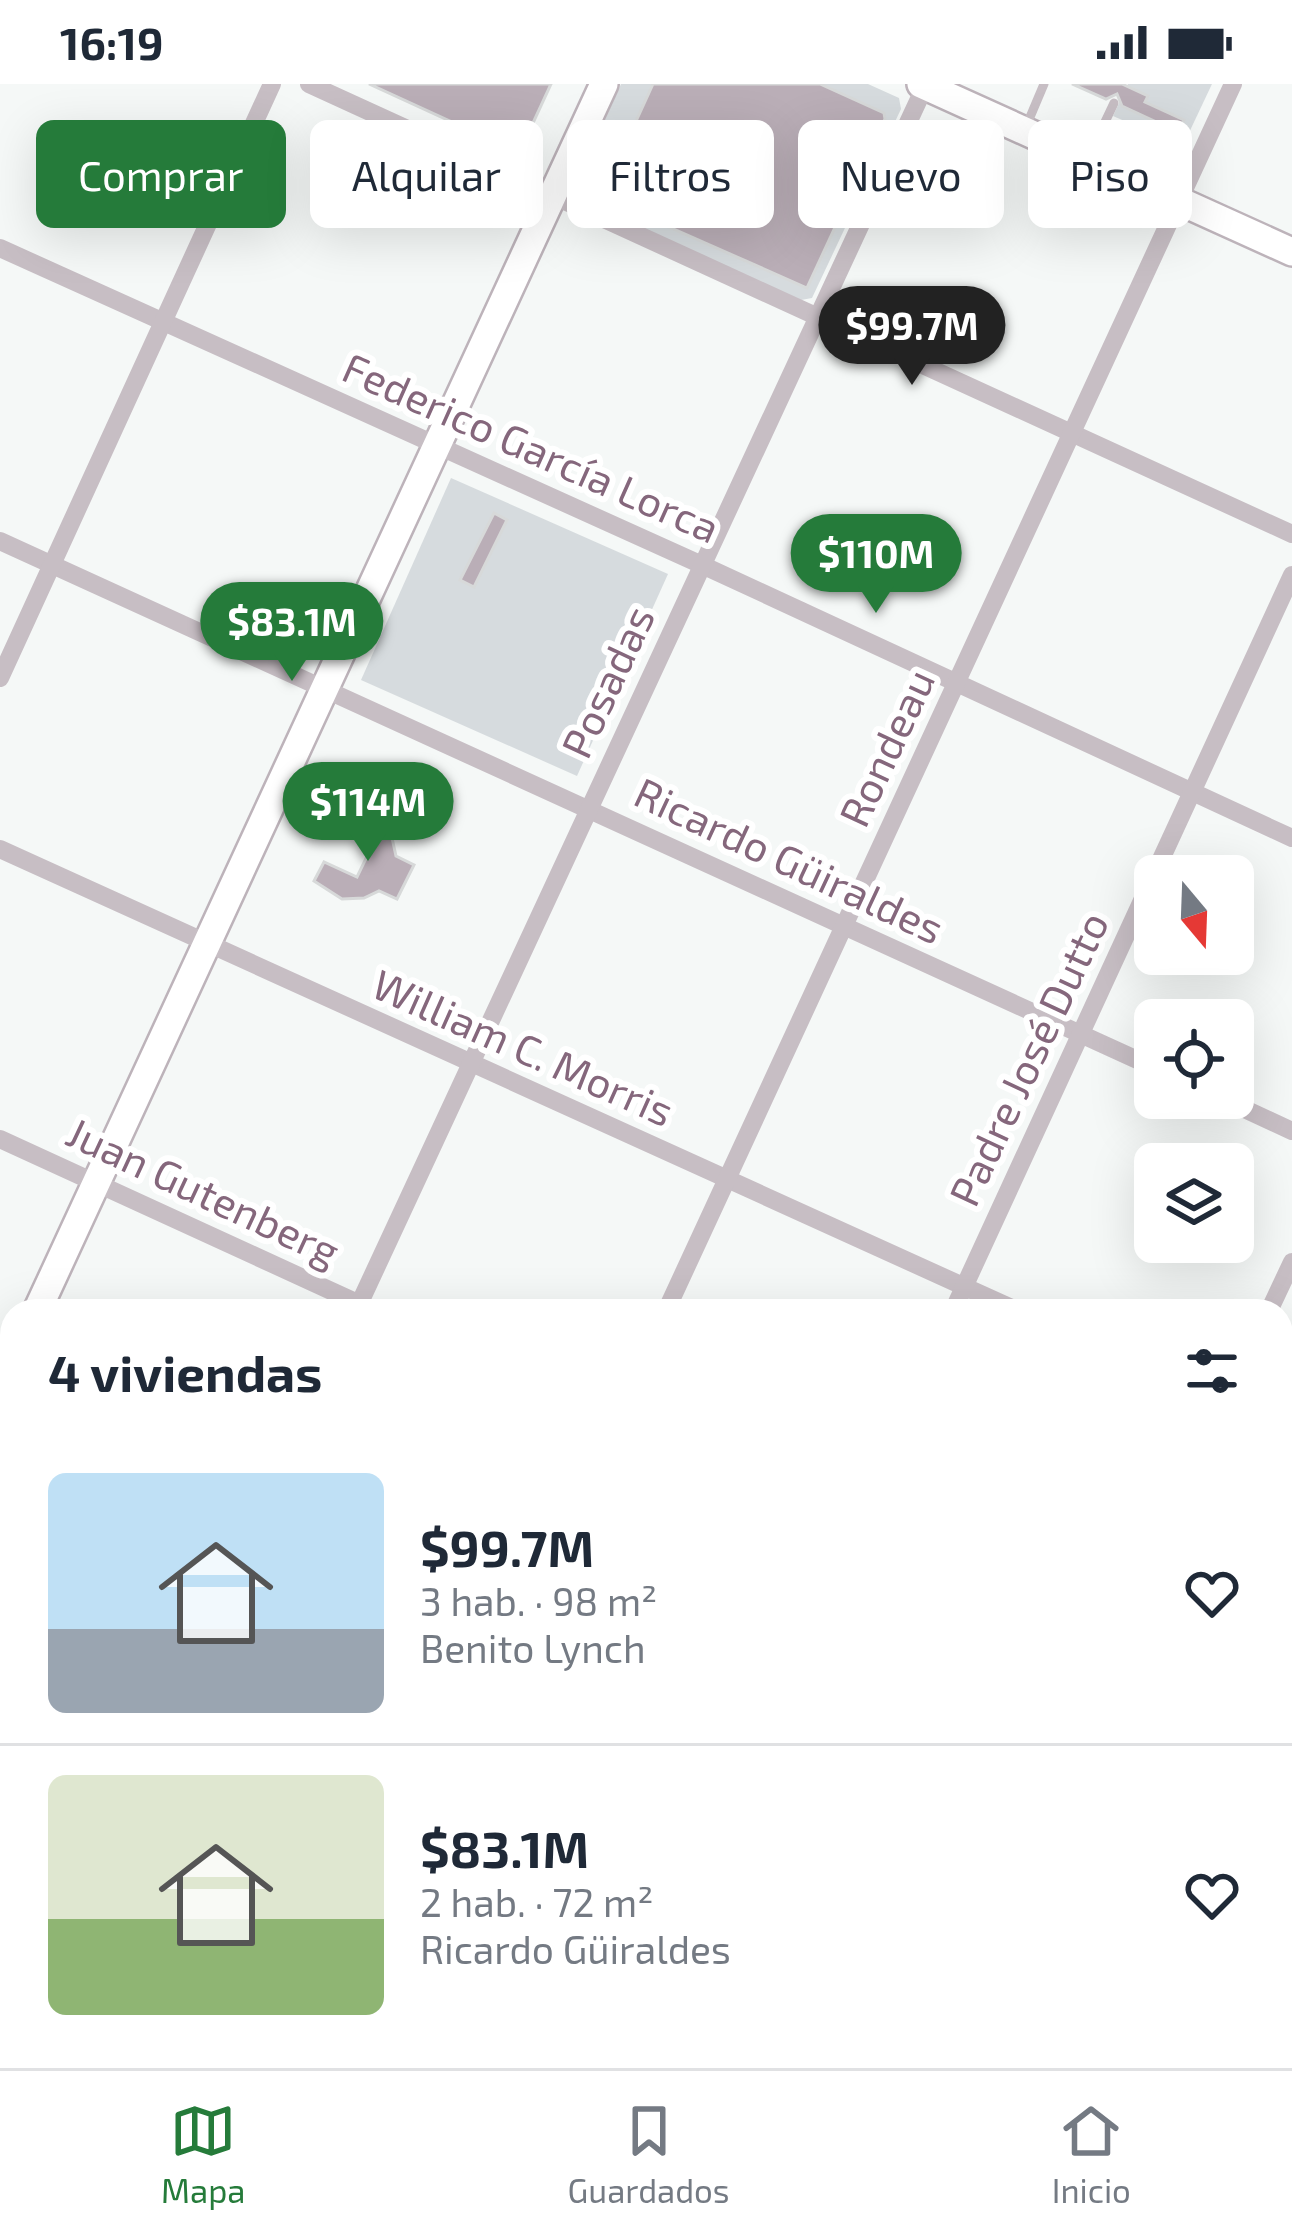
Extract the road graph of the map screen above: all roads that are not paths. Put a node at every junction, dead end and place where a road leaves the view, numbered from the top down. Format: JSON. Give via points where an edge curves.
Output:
{"nodes":[{"id":1,"x":272,"y":84,"type":"edge"},
{"id":2,"x":309,"y":84,"type":"edge"},
{"id":3,"x":604,"y":84,"type":"edge"},
{"id":4,"x":1044,"y":84,"type":"edge"},
{"id":5,"x":1233,"y":84,"type":"edge"},
{"id":6,"x":924,"y":85,"type":"edge"},
{"id":7,"x":1114,"y":103,"type":"dead end"},
{"id":8,"x":1106,"y":120,"type":"edge"},
{"id":9,"x":1024,"y":131,"type":"junction"},
{"id":10,"x":1028,"y":133,"type":"edge"},
{"id":11,"x":1192,"y":171,"type":"edge"},
{"id":12,"x":553,"y":195,"type":"junction"},
{"id":13,"x":1192,"y":207,"type":"edge"},
{"id":14,"x":1166,"y":228,"type":"edge"},
{"id":15,"x":0,"y":248,"type":"edge"},
{"id":16,"x":1292,"y":252,"type":"edge"},
{"id":17,"x":818,"y":314,"type":"junction"},
{"id":18,"x":164,"y":324,"type":"junction"},
{"id":19,"x":1072,"y":433,"type":"junction"},
{"id":20,"x":437,"y":445,"type":"junction"},
{"id":21,"x":1292,"y":534,"type":"edge"},
{"id":22,"x":0,"y":541,"type":"edge"},
{"id":23,"x":702,"y":565,"type":"junction"},
{"id":24,"x":53,"y":566,"type":"junction"},
{"id":25,"x":1292,"y":575,"type":"edge"},
{"id":26,"x":0,"y":678,"type":"edge"},
{"id":27,"x":957,"y":683,"type":"junction"},
{"id":28,"x":325,"y":688,"type":"junction"},
{"id":29,"x":1192,"y":792,"type":"junction"},
{"id":30,"x":589,"y":808,"type":"junction"},
{"id":31,"x":1292,"y":838,"type":"edge"},
{"id":32,"x":0,"y":849,"type":"edge"},
{"id":33,"x":844,"y":926,"type":"junction"},
{"id":34,"x":207,"y":944,"type":"junction"},
{"id":35,"x":1080,"y":1034,"type":"junction"},
{"id":36,"x":1134,"y":1058,"type":"edge"},
{"id":37,"x":471,"y":1063,"type":"junction"},
{"id":38,"x":1254,"y":1113,"type":"edge"},
{"id":39,"x":1292,"y":1131,"type":"edge"},
{"id":40,"x":0,"y":1138,"type":"edge"},
{"id":41,"x":727,"y":1179,"type":"junction"},
{"id":42,"x":97,"y":1183,"type":"junction"},
{"id":43,"x":1292,"y":1262,"type":"edge"},
{"id":44,"x":964,"y":1287,"type":"junction"},
{"id":45,"x":43,"y":1299,"type":"edge"},
{"id":46,"x":343,"y":1299,"type":"edge"},
{"id":47,"x":368,"y":1299,"type":"edge"},
{"id":48,"x":672,"y":1299,"type":"edge"},
{"id":49,"x":958,"y":1299,"type":"edge"},
{"id":50,"x":991,"y":1299,"type":"edge"},
{"id":51,"x":1275,"y":1299,"type":"edge"}],
"edges":[{"from":1,"to":18,"type":"street"},
{"from":2,"to":12,"type":"street"},
{"from":3,"to":12,"type":"main road"},
{"from":4,"to":9,"type":"lane"},
{"from":5,"to":11,"type":"street","name":"Rondeau"},
{"from":6,"to":9,"type":"main road"},
{"from":6,"to":17,"type":"street","name":"Posadas"},
{"from":7,"to":8,"type":"lane"},
{"from":9,"to":10,"type":"main road"},
{"from":12,"to":17,"type":"street"},
{"from":12,"to":20,"type":"main road"},
{"from":13,"to":16,"type":"main road"},
{"from":14,"to":19,"type":"street","name":"Rondeau"},
{"from":15,"to":18,"type":"street","name":"Federico García Lorca"},
{"from":17,"to":19,"type":"street"},
{"from":17,"to":23,"type":"street","name":"Posadas"},
{"from":18,"to":20,"type":"street","name":"Federico García Lorca"},
{"from":18,"to":24,"type":"street"},
{"from":19,"to":21,"type":"street"},
{"from":19,"to":27,"type":"street","name":"Rondeau"},
{"from":20,"to":23,"type":"street","name":"Federico García Lorca"},
{"from":20,"to":28,"type":"main road"},
{"from":22,"to":24,"type":"street","name":"Ricardo Güiraldes"},
{"from":23,"to":27,"type":"street","name":"Federico García Lorca"},
{"from":23,"to":30,"type":"street","name":"Posadas"},
{"from":24,"to":26,"type":"street"},
{"from":24,"to":28,"type":"street","name":"Ricardo Güiraldes"},
{"from":25,"to":29,"type":"street","name":"Padre José Dutto"},
{"from":27,"to":29,"type":"street","name":"Federico García Lorca"},
{"from":27,"to":33,"type":"street","name":"Rondeau"},
{"from":28,"to":30,"type":"street","name":"Ricardo Güiraldes"},
{"from":28,"to":34,"type":"main road"},
{"from":29,"to":31,"type":"street","name":"Federico García Lorca"},
{"from":29,"to":35,"type":"street","name":"Padre José Dutto"},
{"from":30,"to":33,"type":"street","name":"Ricardo Güiraldes"},
{"from":30,"to":37,"type":"street","name":"Posadas"},
{"from":32,"to":34,"type":"street","name":"William C. Morris"},
{"from":33,"to":35,"type":"street","name":"Ricardo Güiraldes"},
{"from":33,"to":41,"type":"street","name":"Rondeau"},
{"from":34,"to":37,"type":"street","name":"William C. Morris"},
{"from":34,"to":42,"type":"main road"},
{"from":35,"to":36,"type":"street","name":"Ricardo Güiraldes"},
{"from":35,"to":44,"type":"street","name":"Padre José Dutto"},
{"from":37,"to":41,"type":"street","name":"William C. Morris"},
{"from":37,"to":47,"type":"street","name":"Posadas"},
{"from":38,"to":39,"type":"street"},
{"from":40,"to":42,"type":"street","name":"Juan Gutenberg"},
{"from":41,"to":44,"type":"street","name":"William C. Morris"},
{"from":41,"to":48,"type":"street","name":"Rondeau"},
{"from":42,"to":45,"type":"main road"},
{"from":42,"to":46,"type":"street","name":"Juan Gutenberg"},
{"from":43,"to":51,"type":"street"},
{"from":44,"to":49,"type":"street","name":"Padre José Dutto"},
{"from":44,"to":50,"type":"street","name":"William C. Morris"}]}
